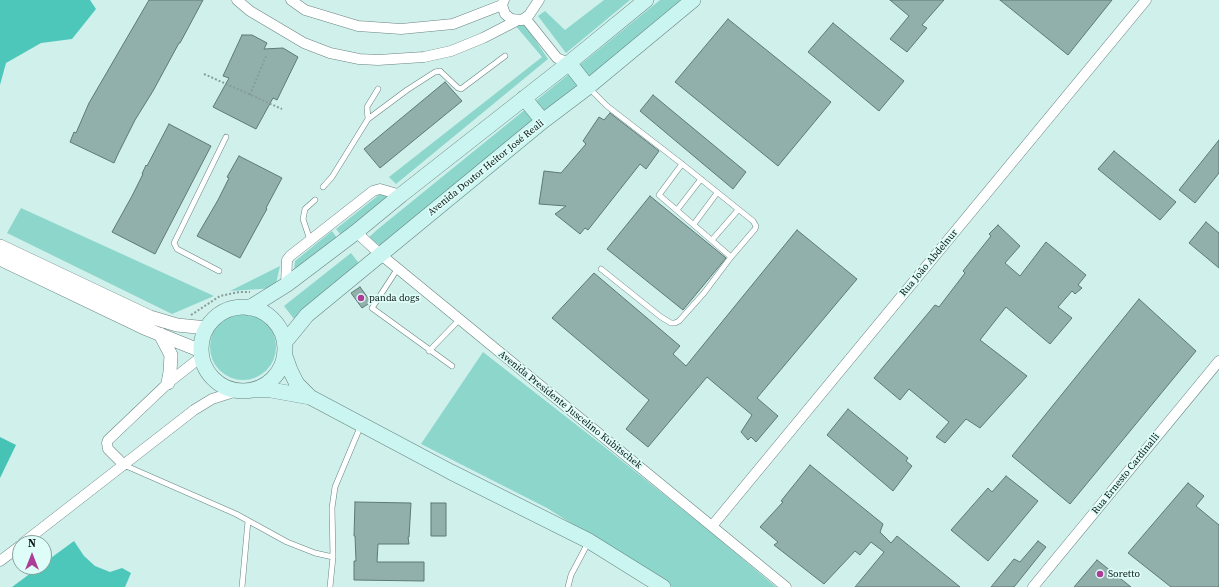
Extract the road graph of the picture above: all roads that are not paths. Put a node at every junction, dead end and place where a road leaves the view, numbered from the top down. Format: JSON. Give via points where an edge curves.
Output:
{"nodes":[{"id":1,"x":237,"y":0,"type":"edge"},
{"id":2,"x":291,"y":0,"type":"edge"},
{"id":3,"x":539,"y":0,"type":"edge"},
{"id":4,"x":646,"y":0,"type":"edge"},
{"id":5,"x":693,"y":0,"type":"edge"},
{"id":6,"x":1146,"y":0,"type":"edge"},
{"id":7,"x":503,"y":2,"type":"edge"},
{"id":8,"x":522,"y":19,"type":"junction"},
{"id":9,"x":505,"y":56,"type":"dead end"},
{"id":10,"x":569,"y":63,"type":"junction"},
{"id":11,"x":588,"y":87,"type":"junction"},
{"id":12,"x":378,"y":89,"type":"dead end"},
{"id":13,"x":524,"y":98,"type":"junction"},
{"id":14,"x":368,"y":120,"type":"junction"},
{"id":15,"x":543,"y":120,"type":"junction"},
{"id":16,"x":226,"y":137,"type":"dead end"},
{"id":17,"x":682,"y":164,"type":"junction"},
{"id":18,"x":702,"y":179,"type":"junction"},
{"id":19,"x":323,"y":187,"type":"dead end"},
{"id":20,"x":717,"y":193,"type":"junction"},
{"id":21,"x":401,"y":195,"type":"junction"},
{"id":22,"x":315,"y":200,"type":"dead end"},
{"id":23,"x":677,"y":210,"type":"junction"},
{"id":24,"x":738,"y":210,"type":"junction"},
{"id":25,"x":694,"y":224,"type":"junction"},
{"id":26,"x":356,"y":232,"type":"junction"},
{"id":27,"x":310,"y":240,"type":"junction"},
{"id":28,"x":712,"y":240,"type":"junction"},
{"id":29,"x":0,"y":246,"type":"edge"},
{"id":30,"x":380,"y":254,"type":"junction"},
{"id":31,"x":731,"y":257,"type":"junction"},
{"id":32,"x":0,"y":259,"type":"edge"},
{"id":33,"x":398,"y":268,"type":"junction"},
{"id":34,"x":601,"y":269,"type":"dead end"},
{"id":35,"x":219,"y":271,"type":"dead end"},
{"id":36,"x":286,"y":285,"type":"junction"},
{"id":37,"x":249,"y":308,"type":"junction"},
{"id":38,"x":460,"y":319,"type":"junction"},
{"id":39,"x":207,"y":328,"type":"junction"},
{"id":40,"x":160,"y":334,"type":"junction"},
{"id":41,"x":285,"y":349,"type":"junction"},
{"id":42,"x":429,"y":351,"type":"junction"},
{"id":43,"x":201,"y":354,"type":"junction"},
{"id":44,"x":1219,"y":361,"type":"edge"},
{"id":45,"x":452,"y":366,"type":"dead end"},
{"id":46,"x":168,"y":383,"type":"junction"},
{"id":47,"x":253,"y":390,"type":"junction"},
{"id":48,"x":237,"y":391,"type":"junction"},
{"id":49,"x":310,"y":398,"type":"junction"},
{"id":50,"x":362,"y":425,"type":"junction"},
{"id":51,"x":124,"y":465,"type":"junction"},
{"id":52,"x":248,"y":521,"type":"junction"},
{"id":53,"x":712,"y":526,"type":"junction"},
{"id":54,"x":33,"y":535,"type":"edge"},
{"id":55,"x":589,"y":541,"type":"junction"},
{"id":56,"x":12,"y":552,"type":"edge"},
{"id":57,"x":333,"y":556,"type":"junction"},
{"id":58,"x":0,"y":561,"type":"edge"},
{"id":59,"x":242,"y":587,"type":"edge"},
{"id":60,"x":330,"y":587,"type":"edge"},
{"id":61,"x":568,"y":587,"type":"edge"},
{"id":62,"x":663,"y":587,"type":"edge"},
{"id":63,"x":786,"y":587,"type":"edge"},
{"id":64,"x":1033,"y":587,"type":"edge"}],
"edges":[{"from":1,"to":8,"type":"street","via":[[250,11],[304,43],[330,53],[359,59],[424,57],[483,38]]},
{"from":2,"to":7,"type":"street","via":[[304,10],[358,26],[401,29],[453,24]]},
{"from":3,"to":8,"type":"street","via":[[529,15]]},
{"from":4,"to":10,"type":"main road"},
{"from":5,"to":11,"type":"main road","name":"Avenida Doutor Heitor José Reali"},
{"from":6,"to":53,"type":"street","name":"Rua João Abdelnur"},
{"from":7,"to":8,"type":"street","via":[[505,14],[511,19]]},
{"from":8,"to":10,"type":"street","via":[[557,58]]},
{"from":9,"to":14,"type":"lane","via":[[461,89],[443,72],[435,72],[406,90]]},
{"from":10,"to":11,"type":"main road"},
{"from":10,"to":13,"type":"main road"},
{"from":11,"to":15,"type":"main road","name":"Avenida Doutor Heitor José Reali"},
{"from":11,"to":17,"type":"lane","via":[[607,106]]},
{"from":12,"to":14,"type":"lane","via":[[367,108]]},
{"from":13,"to":15,"type":"main road"},
{"from":13,"to":21,"type":"main road"},
{"from":14,"to":19,"type":"lane","via":[[332,178]]},
{"from":15,"to":30,"type":"main road","name":"Avenida Doutor Heitor José Reali"},
{"from":16,"to":35,"type":"lane","via":[[174,243],[177,249]]},
{"from":17,"to":18,"type":"lane"},
{"from":17,"to":23,"type":"lane","via":[[659,195]]},
{"from":18,"to":20,"type":"lane"},
{"from":18,"to":23,"type":"lane"},
{"from":20,"to":24,"type":"lane"},
{"from":20,"to":25,"type":"lane"},
{"from":21,"to":26,"type":"main road"},
{"from":21,"to":27,"type":"street","via":[[380,189],[373,191]]},
{"from":22,"to":27,"type":"lane","via":[[305,209],[303,219]]},
{"from":23,"to":25,"type":"lane"},
{"from":24,"to":28,"type":"lane"},
{"from":24,"to":31,"type":"lane","via":[[756,226]]},
{"from":25,"to":28,"type":"lane"},
{"from":26,"to":30,"type":"street","name":"Avenida Presidente Juscelino Kubitschek"},
{"from":26,"to":36,"type":"main road"},
{"from":27,"to":36,"type":"street","via":[[287,260]]},
{"from":28,"to":31,"type":"lane"},
{"from":29,"to":39,"type":"street","via":[[150,317],[177,325]]},
{"from":30,"to":33,"type":"street","name":"Avenida Presidente Juscelino Kubitschek"},
{"from":30,"to":41,"type":"main road","name":"Avenida Doutor Heitor José Reali","via":[[307,315]]},
{"from":31,"to":34,"type":"lane","via":[[704,294],[675,323],[661,317]]},
{"from":32,"to":40,"type":"street"},
{"from":33,"to":38,"type":"street","name":"Avenida Presidente Juscelino Kubitschek"},
{"from":33,"to":42,"type":"lane","via":[[372,308]]},
{"from":36,"to":37,"type":"main road"},
{"from":37,"to":39,"type":"main road","via":[[225,311],[214,318]]},
{"from":37,"to":41,"type":"main road","via":[[273,319],[281,330]]},
{"from":38,"to":42,"type":"lane"},
{"from":38,"to":53,"type":"street","name":"Avenida Presidente Juscelino Kubitschek"},
{"from":39,"to":43,"type":"main road","via":[[202,339]]},
{"from":40,"to":43,"type":"street"},
{"from":40,"to":46,"type":"street","via":[[171,355]]},
{"from":41,"to":47,"type":"main road","via":[[281,367],[274,378],[265,386]]},
{"from":41,"to":49,"type":"main road","via":[[290,370],[297,384]]},
{"from":42,"to":45,"type":"lane"},
{"from":43,"to":46,"type":"street"},
{"from":43,"to":48,"type":"main road","via":[[214,381],[225,388]]},
{"from":44,"to":64,"type":"street","name":"Rua Ernesto Cardinalli"},
{"from":46,"to":51,"type":"street","via":[[108,440],[108,448]]},
{"from":47,"to":48,"type":"main road"},
{"from":47,"to":49,"type":"main road","via":[[270,390]]},
{"from":48,"to":51,"type":"street","via":[[212,399],[194,410]]},
{"from":49,"to":50,"type":"main road"},
{"from":50,"to":55,"type":"main road"},
{"from":50,"to":57,"type":"lane","via":[[335,487],[332,508]]},
{"from":51,"to":52,"type":"lane"},
{"from":51,"to":54,"type":"street"},
{"from":52,"to":57,"type":"lane","via":[[287,542],[315,553]]},
{"from":52,"to":59,"type":"lane"},
{"from":53,"to":63,"type":"street","name":"Avenida Presidente Juscelino Kubitschek"},
{"from":55,"to":61,"type":"lane","via":[[571,575]]},
{"from":55,"to":62,"type":"main road"},
{"from":56,"to":58,"type":"street"},
{"from":57,"to":60,"type":"lane"}]}
